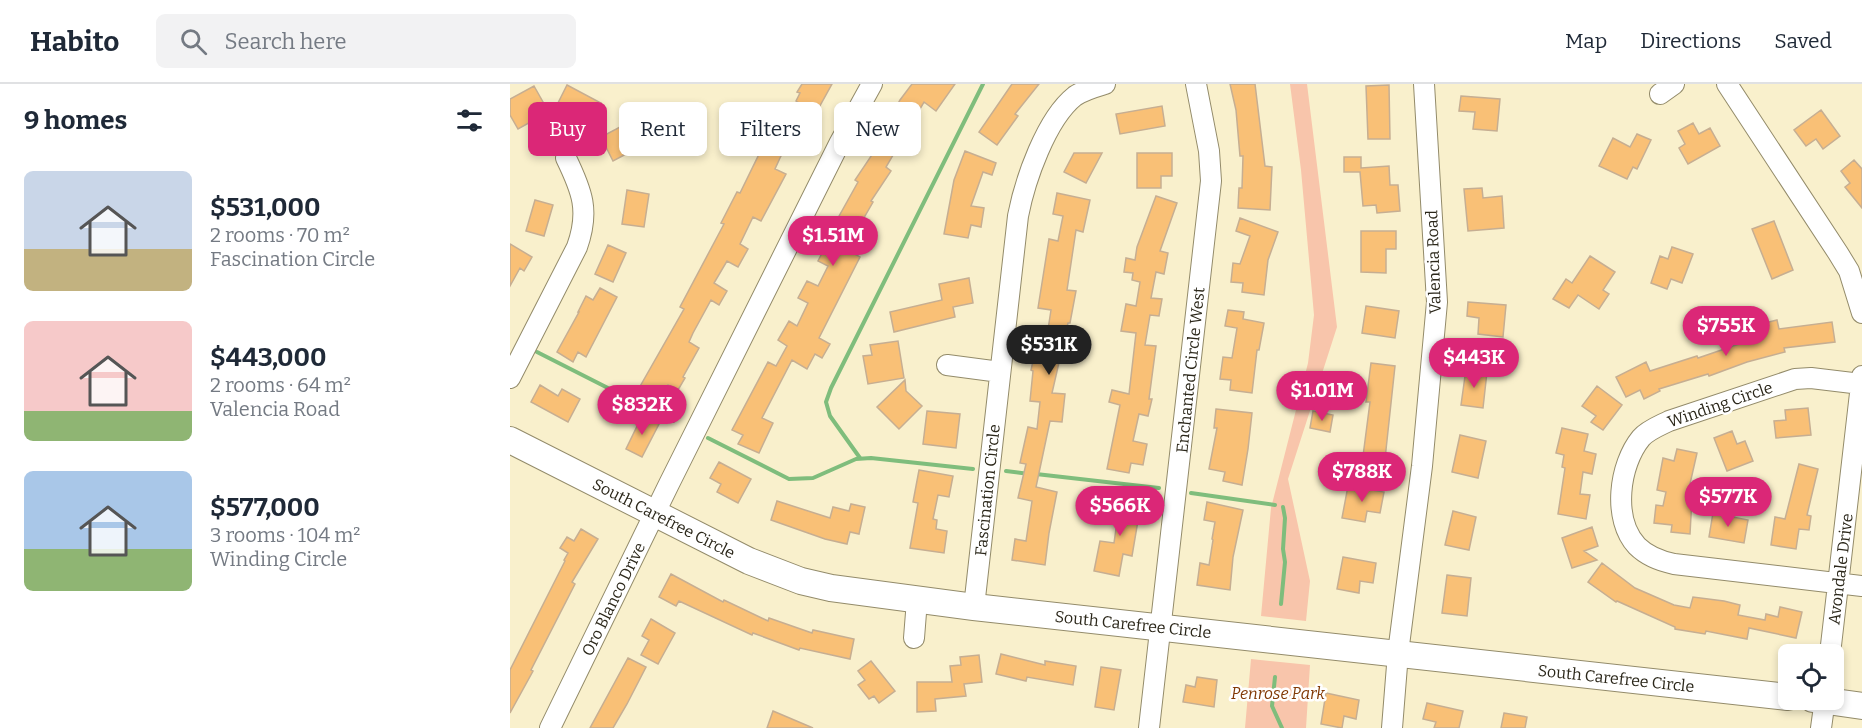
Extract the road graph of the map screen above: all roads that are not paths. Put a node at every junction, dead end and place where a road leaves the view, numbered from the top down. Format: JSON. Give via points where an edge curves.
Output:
{"nodes":[{"id":1,"x":872,"y":84,"type":"edge"},
{"id":2,"x":1105,"y":84,"type":"edge"},
{"id":3,"x":1196,"y":84,"type":"edge"},
{"id":4,"x":1424,"y":84,"type":"edge"},
{"id":5,"x":1727,"y":84,"type":"edge"},
{"id":6,"x":566,"y":158,"type":"dead end"},
{"id":7,"x":1862,"y":313,"type":"edge"},
{"id":8,"x":947,"y":365,"type":"dead end"},
{"id":9,"x":1000,"y":372,"type":"junction"},
{"id":10,"x":1862,"y":376,"type":"edge"},
{"id":11,"x":510,"y":378,"type":"edge"},
{"id":12,"x":1861,"y":384,"type":"edge"},
{"id":13,"x":510,"y":440,"type":"edge"},
{"id":14,"x":655,"y":513,"type":"junction"},
{"id":15,"x":1839,"y":584,"type":"junction"},
{"id":16,"x":1862,"y":586,"type":"edge"},
{"id":17,"x":917,"y":600,"type":"junction"},
{"id":18,"x":974,"y":607,"type":"junction"},
{"id":19,"x":1161,"y":626,"type":"junction"},
{"id":20,"x":914,"y":638,"type":"dead end"},
{"id":21,"x":1831,"y":644,"type":"edge"},
{"id":22,"x":1398,"y":654,"type":"junction"},
{"id":23,"x":1778,"y":695,"type":"edge"},
{"id":24,"x":1844,"y":703,"type":"edge"},
{"id":25,"x":1862,"y":706,"type":"edge"},
{"id":26,"x":1821,"y":710,"type":"edge"},
{"id":27,"x":550,"y":728,"type":"edge"},
{"id":28,"x":1149,"y":728,"type":"edge"},
{"id":29,"x":1392,"y":728,"type":"edge"},
{"id":30,"x":1821,"y":728,"type":"edge"}],
"edges":[{"from":1,"to":14,"type":"street","name":"Oro Blanco Drive"},
{"from":2,"to":9,"type":"street","name":"Fascination Circle","via":[[1077,94],[1064,106],[1026,183],[1018,216]]},
{"from":3,"to":19,"type":"street","name":"Enchanted Circle West","via":[[1211,181]]},
{"from":4,"to":22,"type":"street","name":"Valencia Road","via":[[1437,302],[1422,466]]},
{"from":5,"to":7,"type":"street","via":[[1838,252]]},
{"from":6,"to":11,"type":"street","via":[[584,204],[582,233]]},
{"from":8,"to":9,"type":"street"},
{"from":9,"to":18,"type":"street","name":"Fascination Circle"},
{"from":10,"to":12,"type":"street","name":"Avondale Drive"},
{"from":12,"to":15,"type":"street","name":"Avondale Drive"},
{"from":12,"to":15,"type":"street","name":"Winding Circle","via":[[1795,379],[1669,421],[1643,436],[1636,446],[1622,492],[1621,507],[1630,536],[1637,546],[1659,561]]},
{"from":13,"to":14,"type":"main road","name":"South Carefree Circle"},
{"from":14,"to":17,"type":"main road","name":"South Carefree Circle","via":[[749,561],[801,581]]},
{"from":14,"to":27,"type":"street","name":"Oro Blanco Drive"},
{"from":15,"to":16,"type":"street","name":"Winding Circle"},
{"from":15,"to":21,"type":"street","name":"Avondale Drive"},
{"from":17,"to":18,"type":"main road","name":"South Carefree Circle"},
{"from":17,"to":20,"type":"street"},
{"from":18,"to":19,"type":"main road","name":"South Carefree Circle"},
{"from":19,"to":22,"type":"main road","name":"South Carefree Circle"},
{"from":19,"to":28,"type":"street","name":"Enchanted Circle West"},
{"from":22,"to":23,"type":"main road","name":"South Carefree Circle"},
{"from":22,"to":29,"type":"street","name":"Valencia Road"},
{"from":24,"to":25,"type":"main road"},
{"from":26,"to":30,"type":"street"}]}
